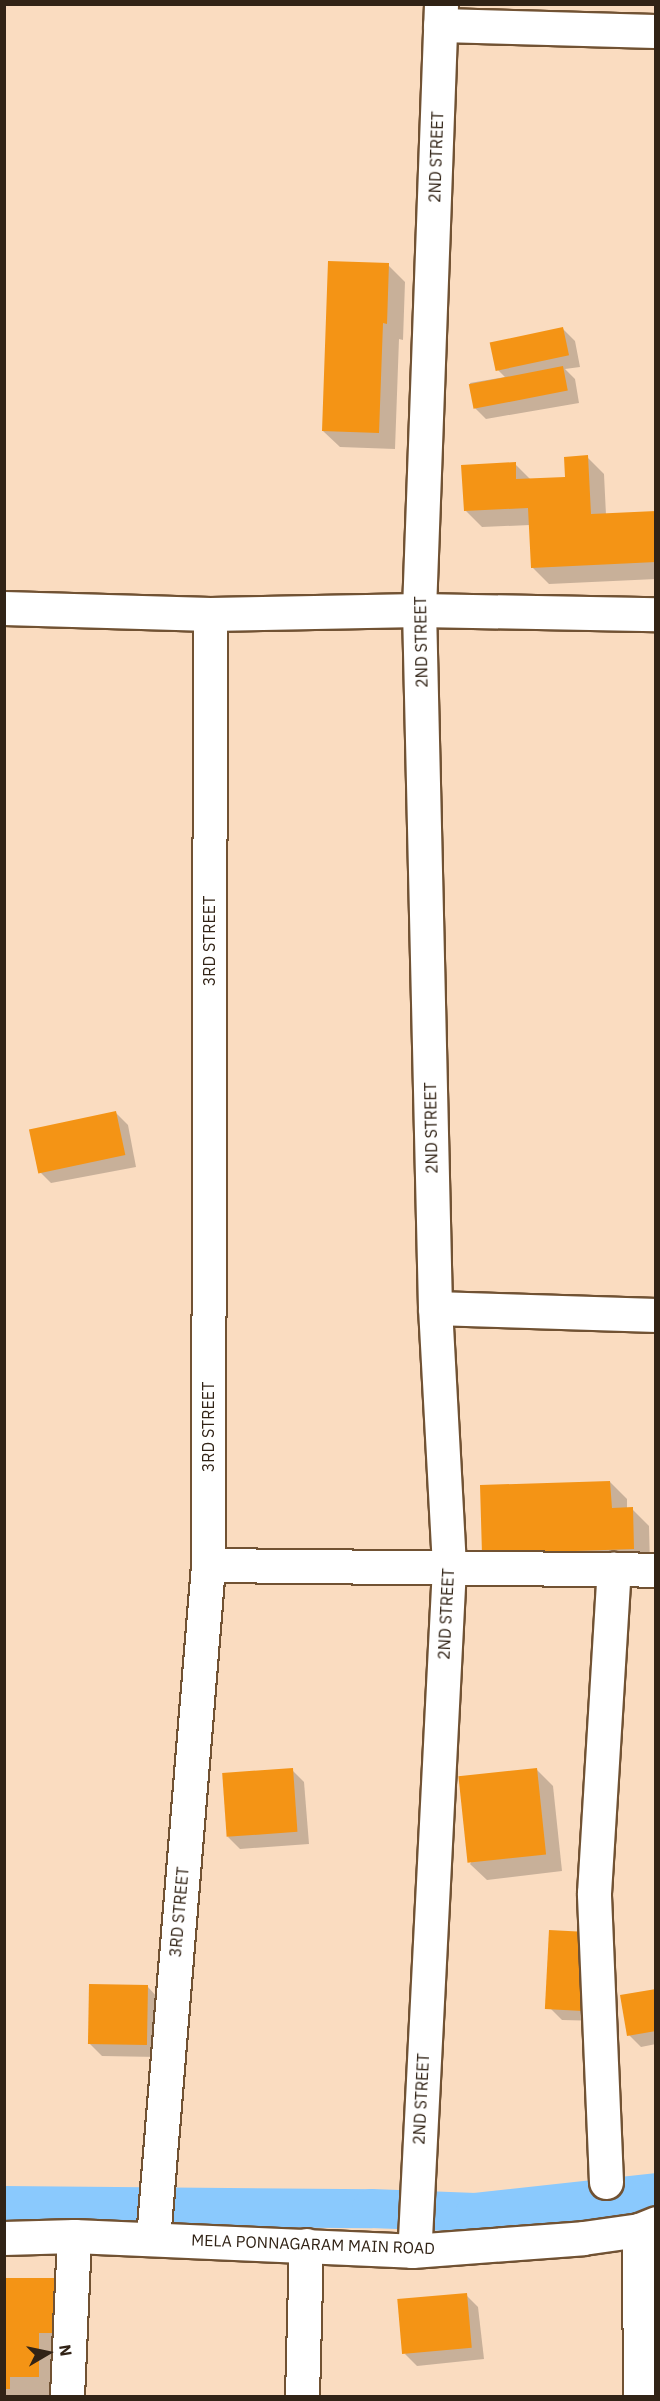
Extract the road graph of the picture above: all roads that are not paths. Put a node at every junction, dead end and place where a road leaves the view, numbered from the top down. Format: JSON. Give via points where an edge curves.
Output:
{"nodes":[{"id":1,"x":441,"y":15,"type":"edge"},
{"id":2,"x":656,"y":31,"type":"edge"},
{"id":3,"x":4,"y":608,"type":"edge"},
{"id":4,"x":419,"y":610,"type":"junction"},
{"id":5,"x":210,"y":614,"type":"junction"},
{"id":6,"x":656,"y":614,"type":"edge"},
{"id":7,"x":435,"y":1308,"type":"junction"},
{"id":8,"x":656,"y":1315,"type":"edge"},
{"id":9,"x":208,"y":1565,"type":"junction"},
{"id":10,"x":449,"y":1566,"type":"junction"},
{"id":11,"x":614,"y":1569,"type":"junction"},
{"id":12,"x":656,"y":1570,"type":"edge"},
{"id":13,"x":606,"y":2182,"type":"dead end"},
{"id":14,"x":647,"y":2226,"type":"edge"},
{"id":15,"x":154,"y":2232,"type":"junction"},
{"id":16,"x":74,"y":2236,"type":"junction"},
{"id":17,"x":4,"y":2238,"type":"edge"},
{"id":18,"x":413,"y":2244,"type":"junction"},
{"id":19,"x":306,"y":2245,"type":"junction"},
{"id":20,"x":67,"y":2397,"type":"edge"},
{"id":21,"x":302,"y":2397,"type":"edge"},
{"id":22,"x":640,"y":2397,"type":"edge"}],
"edges":[{"from":1,"to":2,"type":"street"},
{"from":1,"to":4,"type":"street","name":"2ND STREET"},
{"from":3,"to":5,"type":"street"},
{"from":4,"to":5,"type":"street"},
{"from":4,"to":6,"type":"street"},
{"from":4,"to":7,"type":"street","name":"2ND STREET"},
{"from":5,"to":9,"type":"street","name":"3RD STREET"},
{"from":7,"to":8,"type":"street"},
{"from":7,"to":10,"type":"street","name":"2ND STREET"},
{"from":9,"to":10,"type":"street"},
{"from":9,"to":15,"type":"street","name":"3RD STREET"},
{"from":10,"to":11,"type":"street"},
{"from":10,"to":18,"type":"street","name":"2ND STREET"},
{"from":11,"to":12,"type":"street"},
{"from":11,"to":13,"type":"street","via":[[594,1893]]},
{"from":14,"to":18,"type":"street","name":"MELA PONNAGARAM MAIN ROAD","via":[[583,2238]]},
{"from":14,"to":22,"type":"street"},
{"from":15,"to":16,"type":"street","name":"MELA PONNAGARAM MAIN ROAD"},
{"from":15,"to":19,"type":"street","name":"MELA PONNAGARAM MAIN ROAD"},
{"from":16,"to":17,"type":"street","name":"MELA PONNAGARAM MAIN ROAD"},
{"from":16,"to":20,"type":"street"},
{"from":18,"to":19,"type":"street","name":"MELA PONNAGARAM MAIN ROAD"},
{"from":19,"to":21,"type":"street"}]}
